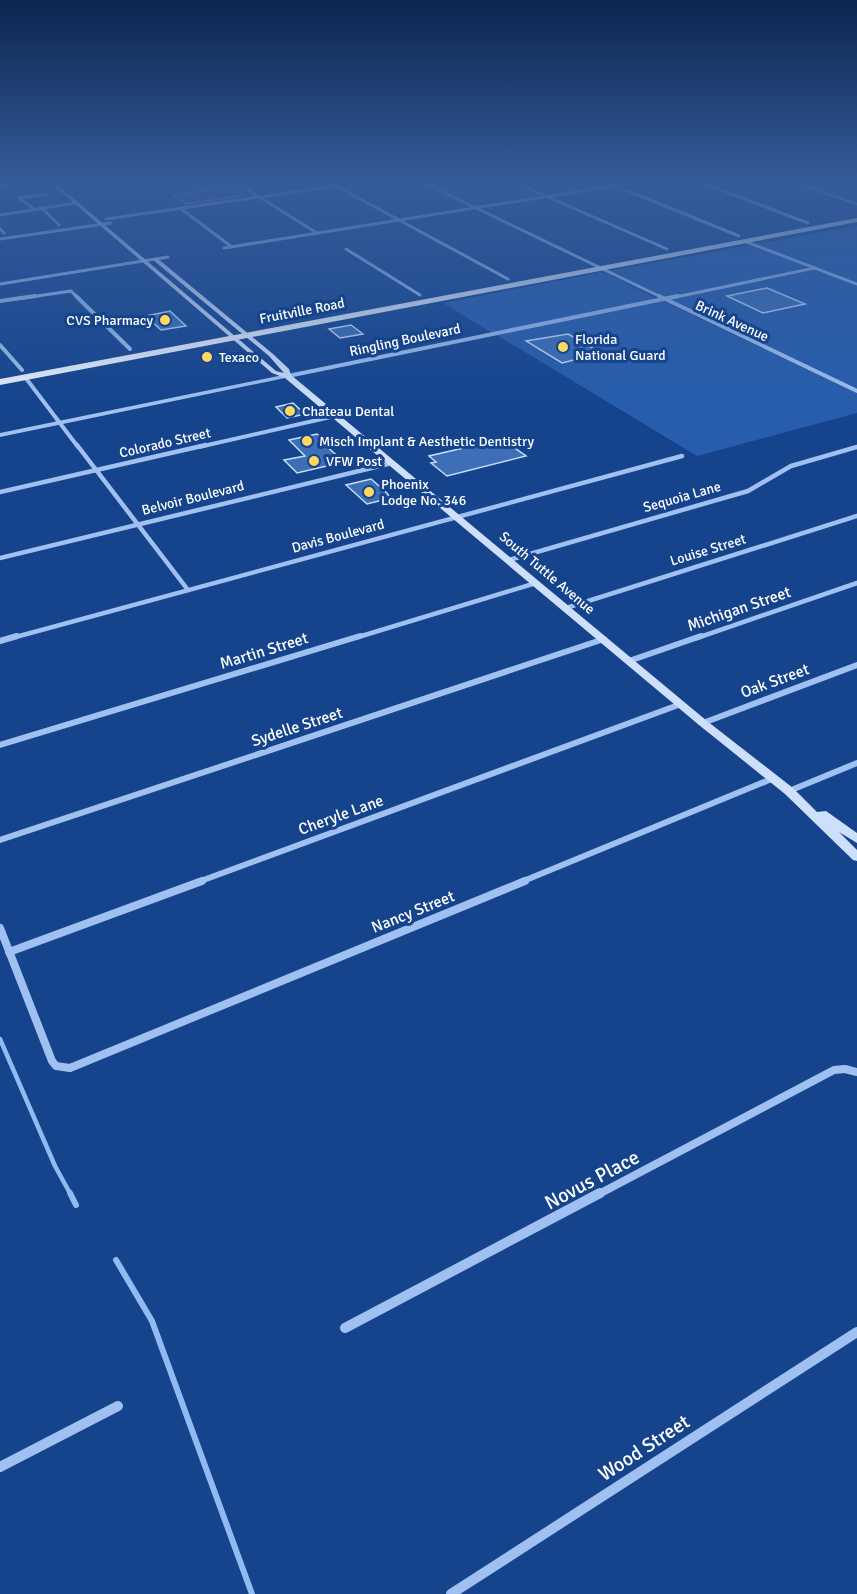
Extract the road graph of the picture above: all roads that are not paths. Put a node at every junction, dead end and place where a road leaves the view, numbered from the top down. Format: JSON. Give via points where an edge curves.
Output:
{"nodes":[{"id":1,"x":136,"y":254,"type":"edge"},
{"id":2,"x":149,"y":254,"type":"edge"},
{"id":3,"x":355,"y":254,"type":"edge"},
{"id":4,"x":462,"y":254,"type":"edge"},
{"id":5,"x":570,"y":254,"type":"edge"},
{"id":6,"x":639,"y":254,"type":"edge"},
{"id":7,"x":666,"y":254,"type":"edge"},
{"id":8,"x":781,"y":254,"type":"edge"},
{"id":9,"x":168,"y":257,"type":"dead end"},
{"id":10,"x":154,"y":259,"type":"junction"},
{"id":11,"x":144,"y":261,"type":"junction"},
{"id":12,"x":590,"y":264,"type":"junction"},
{"id":13,"x":815,"y":268,"type":"junction"},
{"id":14,"x":599,"y":269,"type":"junction"},
{"id":15,"x":508,"y":279,"type":"junction"},
{"id":16,"x":0,"y":284,"type":"edge"},
{"id":17,"x":857,"y":284,"type":"edge"},
{"id":18,"x":420,"y":295,"type":"junction"},
{"id":19,"x":664,"y":300,"type":"junction"},
{"id":20,"x":0,"y":301,"type":"edge"},
{"id":21,"x":243,"y":331,"type":"junction"},
{"id":22,"x":230,"y":334,"type":"junction"},
{"id":23,"x":0,"y":345,"type":"edge"},
{"id":24,"x":130,"y":349,"type":"junction"},
{"id":25,"x":0,"y":374,"type":"edge"},
{"id":26,"x":23,"y":374,"type":"junction"},
{"id":27,"x":288,"y":376,"type":"junction"},
{"id":28,"x":0,"y":381,"type":"edge"},
{"id":29,"x":857,"y":391,"type":"edge"},
{"id":30,"x":335,"y":416,"type":"junction"},
{"id":31,"x":59,"y":423,"type":"junction"},
{"id":32,"x":0,"y":435,"type":"edge"},
{"id":33,"x":857,"y":447,"type":"edge"},
{"id":34,"x":682,"y":456,"type":"dead end"},
{"id":35,"x":392,"y":463,"type":"junction"},
{"id":36,"x":95,"y":469,"type":"junction"},
{"id":37,"x":0,"y":492,"type":"edge"},
{"id":38,"x":456,"y":516,"type":"junction"},
{"id":39,"x":857,"y":516,"type":"edge"},
{"id":40,"x":136,"y":524,"type":"junction"},
{"id":41,"x":0,"y":558,"type":"edge"},
{"id":42,"x":509,"y":560,"type":"junction"},
{"id":43,"x":536,"y":583,"type":"junction"},
{"id":44,"x":857,"y":583,"type":"edge"},
{"id":45,"x":188,"y":590,"type":"junction"},
{"id":46,"x":566,"y":608,"type":"junction"},
{"id":47,"x":604,"y":639,"type":"junction"},
{"id":48,"x":0,"y":640,"type":"edge"},
{"id":49,"x":629,"y":661,"type":"junction"},
{"id":50,"x":857,"y":665,"type":"edge"},
{"id":51,"x":681,"y":705,"type":"junction"},
{"id":52,"x":703,"y":723,"type":"junction"},
{"id":53,"x":0,"y":745,"type":"edge"},
{"id":54,"x":857,"y":763,"type":"edge"},
{"id":55,"x":774,"y":778,"type":"junction"},
{"id":56,"x":789,"y":791,"type":"junction"},
{"id":57,"x":857,"y":839,"type":"edge"},
{"id":58,"x":0,"y":840,"type":"edge"},
{"id":59,"x":857,"y":857,"type":"edge"},
{"id":60,"x":0,"y":928,"type":"edge"},
{"id":61,"x":9,"y":952,"type":"junction"},
{"id":62,"x":857,"y":1071,"type":"edge"},
{"id":63,"x":345,"y":1328,"type":"dead end"},
{"id":64,"x":857,"y":1332,"type":"edge"},
{"id":65,"x":118,"y":1406,"type":"dead end"},
{"id":66,"x":0,"y":1467,"type":"edge"},
{"id":67,"x":451,"y":1594,"type":"edge"}],
"edges":[{"from":1,"to":11,"type":"main road"},
{"from":2,"to":10,"type":"main road"},
{"from":3,"to":18,"type":"street"},
{"from":4,"to":15,"type":"street"},
{"from":5,"to":12,"type":"street","name":"Brink Avenue"},
{"from":6,"to":12,"type":"main road","name":"Fruitville Road"},
{"from":7,"to":14,"type":"main road","name":"Fruitville Road"},
{"from":8,"to":13,"type":"street"},
{"from":9,"to":10,"type":"street"},
{"from":10,"to":11,"type":"street"},
{"from":10,"to":21,"type":"main road"},
{"from":11,"to":16,"type":"street"},
{"from":11,"to":22,"type":"main road"},
{"from":12,"to":14,"type":"street","name":"Brink Avenue"},
{"from":12,"to":15,"type":"main road","name":"Fruitville Road"},
{"from":13,"to":17,"type":"street"},
{"from":13,"to":19,"type":"street","name":"Ringling Boulevard"},
{"from":14,"to":19,"type":"street","name":"Brink Avenue"},
{"from":14,"to":21,"type":"main road","name":"Fruitville Road"},
{"from":15,"to":18,"type":"main road","name":"Fruitville Road"},
{"from":18,"to":21,"type":"main road","name":"Fruitville Road"},
{"from":19,"to":27,"type":"street","name":"Ringling Boulevard"},
{"from":19,"to":29,"type":"street","name":"Brink Avenue"},
{"from":20,"to":24,"type":"street","via":[[74,293]]},
{"from":21,"to":22,"type":"main road","name":"Fruitville Road"},
{"from":21,"to":27,"type":"main road","via":[[287,370]]},
{"from":22,"to":24,"type":"main road","name":"Fruitville Road"},
{"from":22,"to":26,"type":"main road","name":"Fruitville Road"},
{"from":22,"to":27,"type":"main road","via":[[274,372]]},
{"from":23,"to":26,"type":"street"},
{"from":24,"to":26,"type":"main road","name":"Fruitville Road"},
{"from":25,"to":26,"type":"main road","name":"Fruitville Road"},
{"from":26,"to":28,"type":"main road"},
{"from":26,"to":31,"type":"street"},
{"from":27,"to":30,"type":"main road","name":"South Tuttle Avenue"},
{"from":27,"to":31,"type":"street","name":"Ringling Boulevard"},
{"from":30,"to":35,"type":"main road","name":"South Tuttle Avenue"},
{"from":30,"to":36,"type":"street","name":"Colorado Street"},
{"from":31,"to":32,"type":"street","name":"Ringling Boulevard"},
{"from":31,"to":36,"type":"street"},
{"from":33,"to":42,"type":"street","name":"Sequoia Lane","via":[[792,466],[748,491]]},
{"from":34,"to":38,"type":"street","name":"Davis Boulevard"},
{"from":35,"to":38,"type":"main road","name":"South Tuttle Avenue"},
{"from":35,"to":40,"type":"street","name":"Belvoir Boulevard"},
{"from":36,"to":37,"type":"street","name":"Colorado Street"},
{"from":36,"to":40,"type":"street"},
{"from":38,"to":42,"type":"main road","name":"South Tuttle Avenue"},
{"from":38,"to":45,"type":"street","name":"Davis Boulevard"},
{"from":39,"to":46,"type":"street","name":"Louise Street"},
{"from":40,"to":41,"type":"street","name":"Belvoir Boulevard"},
{"from":40,"to":45,"type":"street"},
{"from":42,"to":43,"type":"main road","name":"South Tuttle Avenue"},
{"from":43,"to":46,"type":"main road","name":"South Tuttle Avenue"},
{"from":43,"to":53,"type":"street","name":"Martin Street"},
{"from":44,"to":49,"type":"street","name":"Michigan Street"},
{"from":45,"to":48,"type":"street","name":"Davis Boulevard"},
{"from":46,"to":47,"type":"main road","name":"South Tuttle Avenue"},
{"from":47,"to":49,"type":"main road","name":"South Tuttle Avenue"},
{"from":47,"to":58,"type":"street","name":"Sydelle Street"},
{"from":49,"to":51,"type":"main road","name":"South Tuttle Avenue"},
{"from":50,"to":52,"type":"street","name":"Oak Street"},
{"from":51,"to":52,"type":"main road","name":"South Tuttle Avenue"},
{"from":51,"to":61,"type":"street","name":"Cheryle Lane"},
{"from":52,"to":55,"type":"main road","name":"South Tuttle Avenue"},
{"from":54,"to":56,"type":"street"},
{"from":55,"to":56,"type":"main road","name":"South Tuttle Avenue"},
{"from":55,"to":61,"type":"street","name":"Nancy Street","via":[[77,1066],[63,1067],[52,1061]]},
{"from":56,"to":57,"type":"main road","name":"South Tuttle Avenue"},
{"from":56,"to":59,"type":"main road","name":"South Tuttle Avenue"},
{"from":60,"to":61,"type":"street"},
{"from":62,"to":63,"type":"street","name":"Novus Place","via":[[834,1070]]},
{"from":64,"to":67,"type":"street","name":"Wood Street"},
{"from":65,"to":66,"type":"street"}]}
